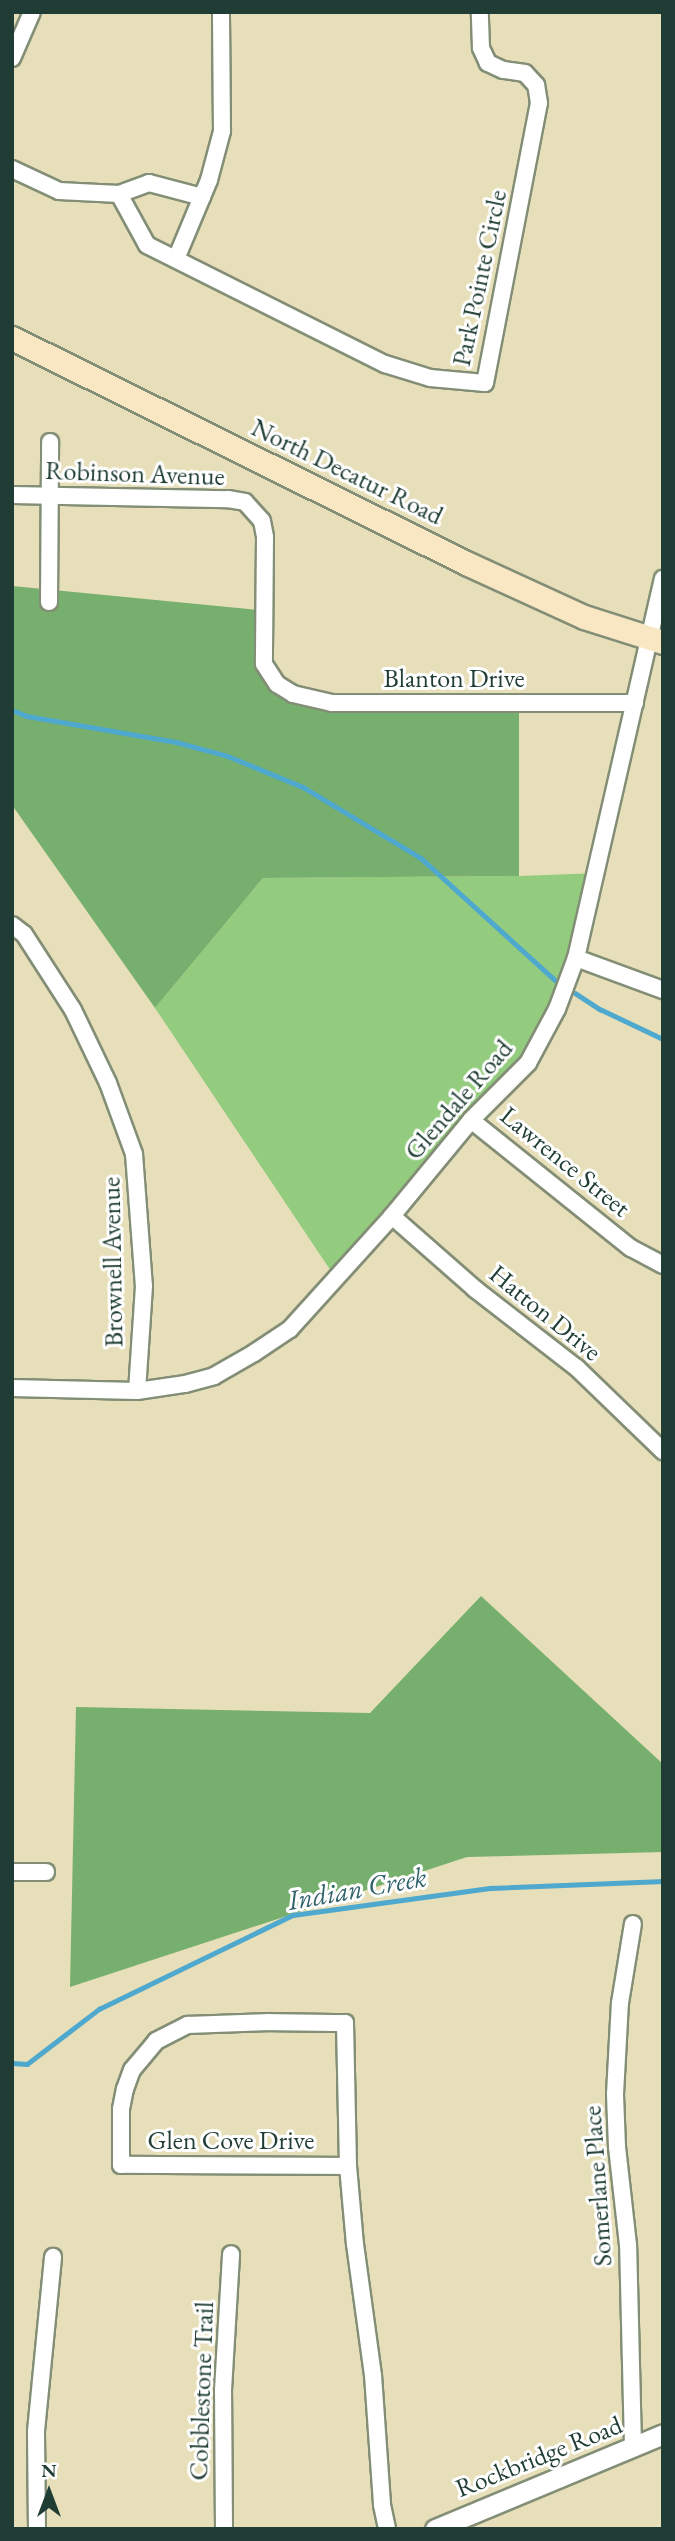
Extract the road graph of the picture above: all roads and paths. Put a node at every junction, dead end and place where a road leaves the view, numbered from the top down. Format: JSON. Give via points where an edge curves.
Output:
{"nodes":[{"id":1,"x":32,"y":12,"type":"edge"},
{"id":2,"x":221,"y":12,"type":"edge"},
{"id":3,"x":480,"y":12,"type":"edge"},
{"id":4,"x":12,"y":58,"type":"edge"},
{"id":5,"x":12,"y":169,"type":"edge"},
{"id":6,"x":119,"y":194,"type":"junction"},
{"id":7,"x":202,"y":197,"type":"junction"},
{"id":8,"x":176,"y":259,"type":"junction"},
{"id":9,"x":12,"y":338,"type":"edge"},
{"id":10,"x":50,"y":442,"type":"dead end"},
{"id":11,"x":12,"y":495,"type":"edge"},
{"id":12,"x":50,"y":496,"type":"junction"},
{"id":13,"x":663,"y":579,"type":"edge"},
{"id":14,"x":50,"y":602,"type":"dead end"},
{"id":15,"x":656,"y":640,"type":"edge"},
{"id":16,"x":277,"y":684,"type":"joint"},
{"id":17,"x":635,"y":703,"type":"junction"},
{"id":18,"x":12,"y":925,"type":"edge"},
{"id":19,"x":576,"y":958,"type":"junction"},
{"id":20,"x":663,"y":990,"type":"edge"},
{"id":21,"x":471,"y":1120,"type":"junction"},
{"id":22,"x":392,"y":1216,"type":"junction"},
{"id":23,"x":663,"y":1265,"type":"edge"},
{"id":24,"x":12,"y":1388,"type":"edge"},
{"id":25,"x":137,"y":1391,"type":"junction"},
{"id":26,"x":663,"y":1451,"type":"edge"},
{"id":27,"x":12,"y":1872,"type":"edge"},
{"id":28,"x":46,"y":1872,"type":"dead end"},
{"id":29,"x":634,"y":1924,"type":"dead end"},
{"id":30,"x":348,"y":2166,"type":"junction"},
{"id":31,"x":231,"y":2254,"type":"dead end"},
{"id":32,"x":52,"y":2258,"type":"dead end"},
{"id":33,"x":663,"y":2434,"type":"edge"},
{"id":34,"x":633,"y":2446,"type":"junction"},
{"id":35,"x":37,"y":2529,"type":"edge"},
{"id":36,"x":224,"y":2529,"type":"edge"},
{"id":37,"x":387,"y":2529,"type":"edge"},
{"id":38,"x":435,"y":2529,"type":"edge"}],
"edges":[{"from":1,"to":4,"type":"street"},
{"from":2,"to":7,"type":"street","via":[[222,131]]},
{"from":3,"to":8,"type":"street","name":"Park Pointe Circle","via":[[481,48],[488,63],[526,73],[536,85],[539,103],[485,383],[430,378],[385,364]]},
{"from":5,"to":6,"type":"street","via":[[59,191]]},
{"from":6,"to":7,"type":"street","via":[[149,183]]},
{"from":6,"to":8,"type":"street","name":"Park Pointe Circle","via":[[147,245]]},
{"from":7,"to":8,"type":"street"},
{"from":9,"to":15,"type":"main road","name":"North Decatur Road","via":[[466,563],[584,617]]},
{"from":10,"to":12,"type":"street"},
{"from":11,"to":12,"type":"street","name":"Robinson Avenue"},
{"from":12,"to":14,"type":"street"},
{"from":12,"to":16,"type":"street","name":"Robinson Avenue","via":[[229,499],[255,510],[265,537],[264,664]]},
{"from":13,"to":15,"type":"street","name":"Glendale Road"},
{"from":15,"to":17,"type":"street","name":"Glendale Road"},
{"from":16,"to":17,"type":"street","name":"Blanton Drive","via":[[293,694],[332,703]]},
{"from":17,"to":19,"type":"street","name":"Glendale Road"},
{"from":18,"to":25,"type":"street","name":"Brownell Avenue","via":[[24,934],[73,1010],[108,1083],[134,1154],[144,1286]]},
{"from":19,"to":20,"type":"street"},
{"from":19,"to":21,"type":"street","name":"Glendale Road","via":[[557,1009],[528,1063]]},
{"from":21,"to":22,"type":"street","name":"Glendale Road"},
{"from":21,"to":23,"type":"street","name":"Lawrence Street","via":[[631,1248]]},
{"from":22,"to":25,"type":"street","name":"Glendale Road","via":[[281,1335],[214,1376]]},
{"from":22,"to":26,"type":"street","name":"Hatton Drive","via":[[475,1289],[577,1368]]},
{"from":24,"to":25,"type":"street","name":"Glendale Road"},
{"from":27,"to":28,"type":"street"},
{"from":29,"to":34,"type":"street","name":"Somerlane Place","via":[[620,2003],[615,2094],[628,2245]]},
{"from":30,"to":30,"type":"street","name":"Glen Cove Drive","via":[[345,2023],[188,2025],[156,2041],[132,2070],[121,2109],[121,2165]]},
{"from":30,"to":37,"type":"street","name":"Glen Cove Drive"},
{"from":31,"to":36,"type":"street","name":"Cobblestone Trail","via":[[223,2390]]},
{"from":32,"to":35,"type":"street","via":[[36,2431]]},
{"from":33,"to":34,"type":"street","name":"Rockbridge Road"},
{"from":34,"to":38,"type":"street","name":"Rockbridge Road"}]}
